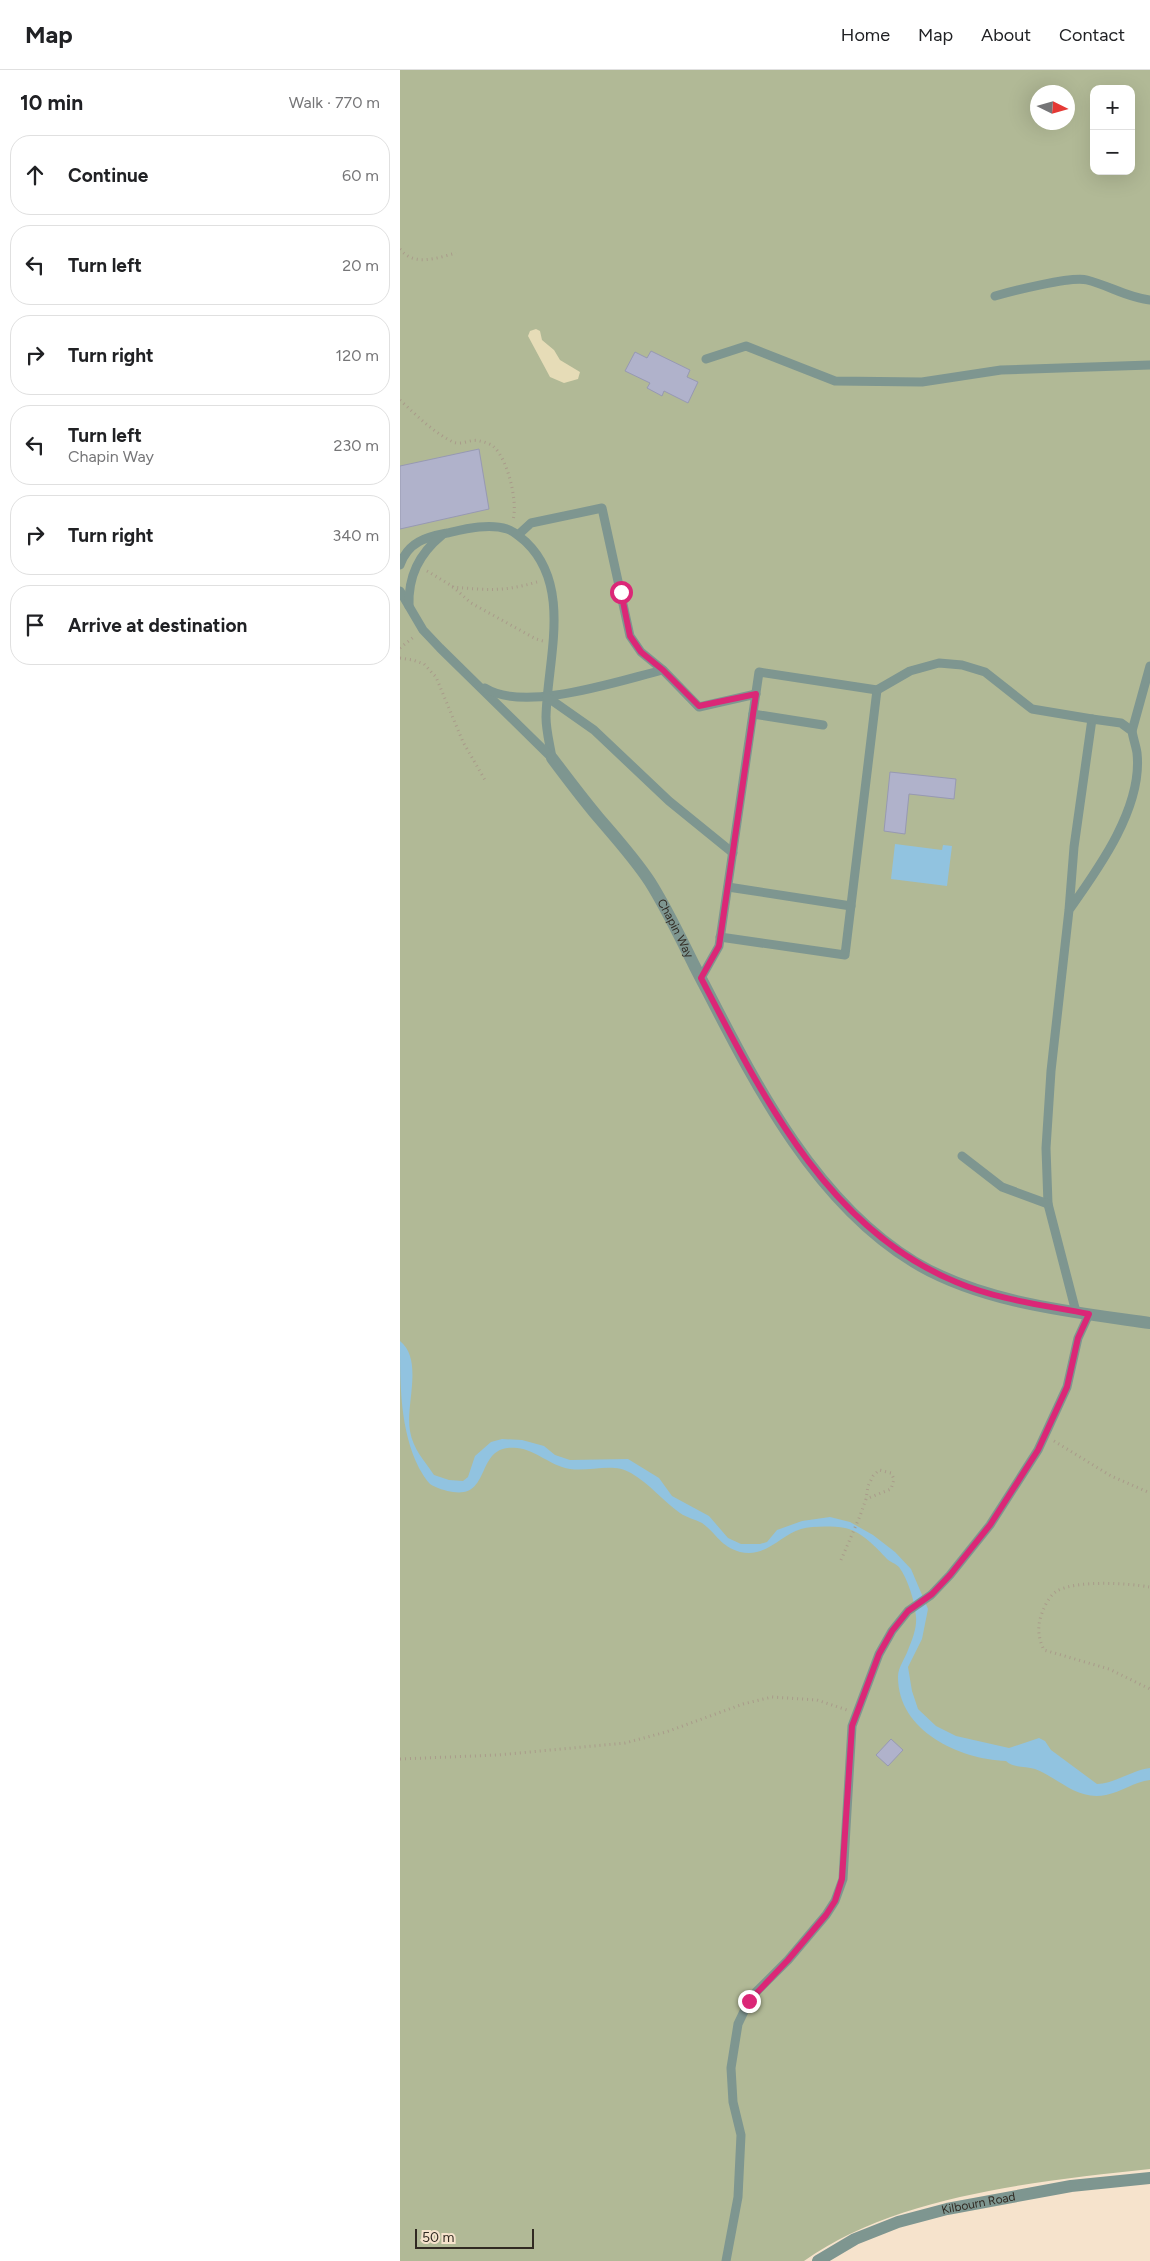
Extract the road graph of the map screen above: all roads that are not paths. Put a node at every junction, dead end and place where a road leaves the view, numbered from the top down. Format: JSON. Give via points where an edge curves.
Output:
{"nodes":[{"id":1,"x":995,"y":296,"type":"dead end"},
{"id":2,"x":1150,"y":300,"type":"edge"},
{"id":3,"x":706,"y":359,"type":"dead end"},
{"id":4,"x":1150,"y":364,"type":"edge"},
{"id":5,"x":444,"y":533,"type":"junction"},
{"id":6,"x":518,"y":535,"type":"junction"},
{"id":7,"x":400,"y":564,"type":"edge"},
{"id":8,"x":400,"y":591,"type":"edge"},
{"id":9,"x":409,"y":607,"type":"junction"},
{"id":10,"x":1150,"y":666,"type":"edge"},
{"id":11,"x":663,"y":670,"type":"junction"},
{"id":12,"x":472,"y":680,"type":"junction"},
{"id":13,"x":877,"y":690,"type":"junction"},
{"id":14,"x":756,"y":694,"type":"junction"},
{"id":15,"x":547,"y":697,"type":"junction"},
{"id":16,"x":753,"y":714,"type":"junction"},
{"id":17,"x":1092,"y":719,"type":"junction"},
{"id":18,"x":822,"y":725,"type":"dead end"},
{"id":19,"x":1132,"y":730,"type":"junction"},
{"id":20,"x":552,"y":758,"type":"junction"},
{"id":21,"x":733,"y":853,"type":"junction"},
{"id":22,"x":728,"y":887,"type":"junction"},
{"id":23,"x":851,"y":906,"type":"junction"},
{"id":24,"x":1069,"y":910,"type":"junction"},
{"id":25,"x":720,"y":937,"type":"junction"},
{"id":26,"x":701,"y":978,"type":"junction"},
{"id":27,"x":962,"y":1156,"type":"dead end"},
{"id":28,"x":1048,"y":1204,"type":"junction"},
{"id":29,"x":1083,"y":1313,"type":"junction"},
{"id":30,"x":1150,"y":1323,"type":"edge"},
{"id":31,"x":1150,"y":2178,"type":"edge"},
{"id":32,"x":726,"y":2261,"type":"edge"},
{"id":33,"x":818,"y":2261,"type":"edge"}],
"edges":[{"from":1,"to":2,"type":"lane","via":[[1032,286],[1085,279]]},
{"from":3,"to":4,"type":"lane","via":[[746,346],[845,382],[922,382],[1001,370]]},
{"from":5,"to":6,"type":"lane","via":[[486,527],[507,529]]},
{"from":5,"to":7,"type":"lane","via":[[426,537],[411,546]]},
{"from":5,"to":9,"type":"lane","via":[[418,565],[408,587]]},
{"from":6,"to":11,"type":"lane","via":[[530,523],[602,508],[630,636],[641,652]]},
{"from":6,"to":15,"type":"lane","via":[[533,549],[548,579],[554,607]]},
{"from":8,"to":9,"type":"lane"},
{"from":9,"to":12,"type":"lane","via":[[423,630]]},
{"from":10,"to":19,"type":"lane"},
{"from":11,"to":14,"type":"lane","via":[[699,706]]},
{"from":11,"to":15,"type":"lane"},
{"from":12,"to":15,"type":"lane","via":[[492,693],[511,697]]},
{"from":12,"to":20,"type":"lane"},
{"from":13,"to":14,"type":"lane","via":[[759,672]]},
{"from":13,"to":17,"type":"lane","via":[[910,671],[939,663],[962,664],[985,672],[1032,709]]},
{"from":13,"to":23,"type":"lane"},
{"from":14,"to":16,"type":"lane"},
{"from":15,"to":20,"type":"lane","via":[[546,719]]},
{"from":15,"to":21,"type":"lane","via":[[594,730],[669,801]]},
{"from":16,"to":18,"type":"lane"},
{"from":16,"to":21,"type":"lane"},
{"from":17,"to":19,"type":"lane","via":[[1120,723]]},
{"from":17,"to":24,"type":"lane","via":[[1074,847]]},
{"from":19,"to":24,"type":"lane","via":[[1137,754],[1135,787],[1128,809],[1101,864]]},
{"from":20,"to":26,"type":"street","name":"Chapin Way","via":[[650,882]]},
{"from":21,"to":22,"type":"lane"},
{"from":22,"to":23,"type":"lane"},
{"from":22,"to":25,"type":"lane"},
{"from":23,"to":25,"type":"lane","via":[[845,955]]},
{"from":24,"to":28,"type":"lane","via":[[1051,1071],[1046,1148]]},
{"from":25,"to":26,"type":"lane","via":[[719,946]]},
{"from":26,"to":29,"type":"street","name":"Chapin Way","via":[[770,1104],[805,1159],[874,1234],[915,1263],[956,1282],[995,1296]]},
{"from":27,"to":28,"type":"lane","via":[[1002,1187]]},
{"from":28,"to":29,"type":"lane"},
{"from":29,"to":30,"type":"street","name":"Chapin Way"},
{"from":29,"to":32,"type":"lane","via":[[1067,1387],[1038,1450],[990,1525],[932,1594],[908,1611],[879,1654],[852,1726],[842,1879],[835,1901],[788,1960],[749,2001],[738,2024],[730,2068],[740,2135],[740,2160],[737,2209]]},
{"from":31,"to":33,"type":"street","name":"Kilbourn Road","via":[[1071,2186],[947,2209],[898,2222]]}]}
